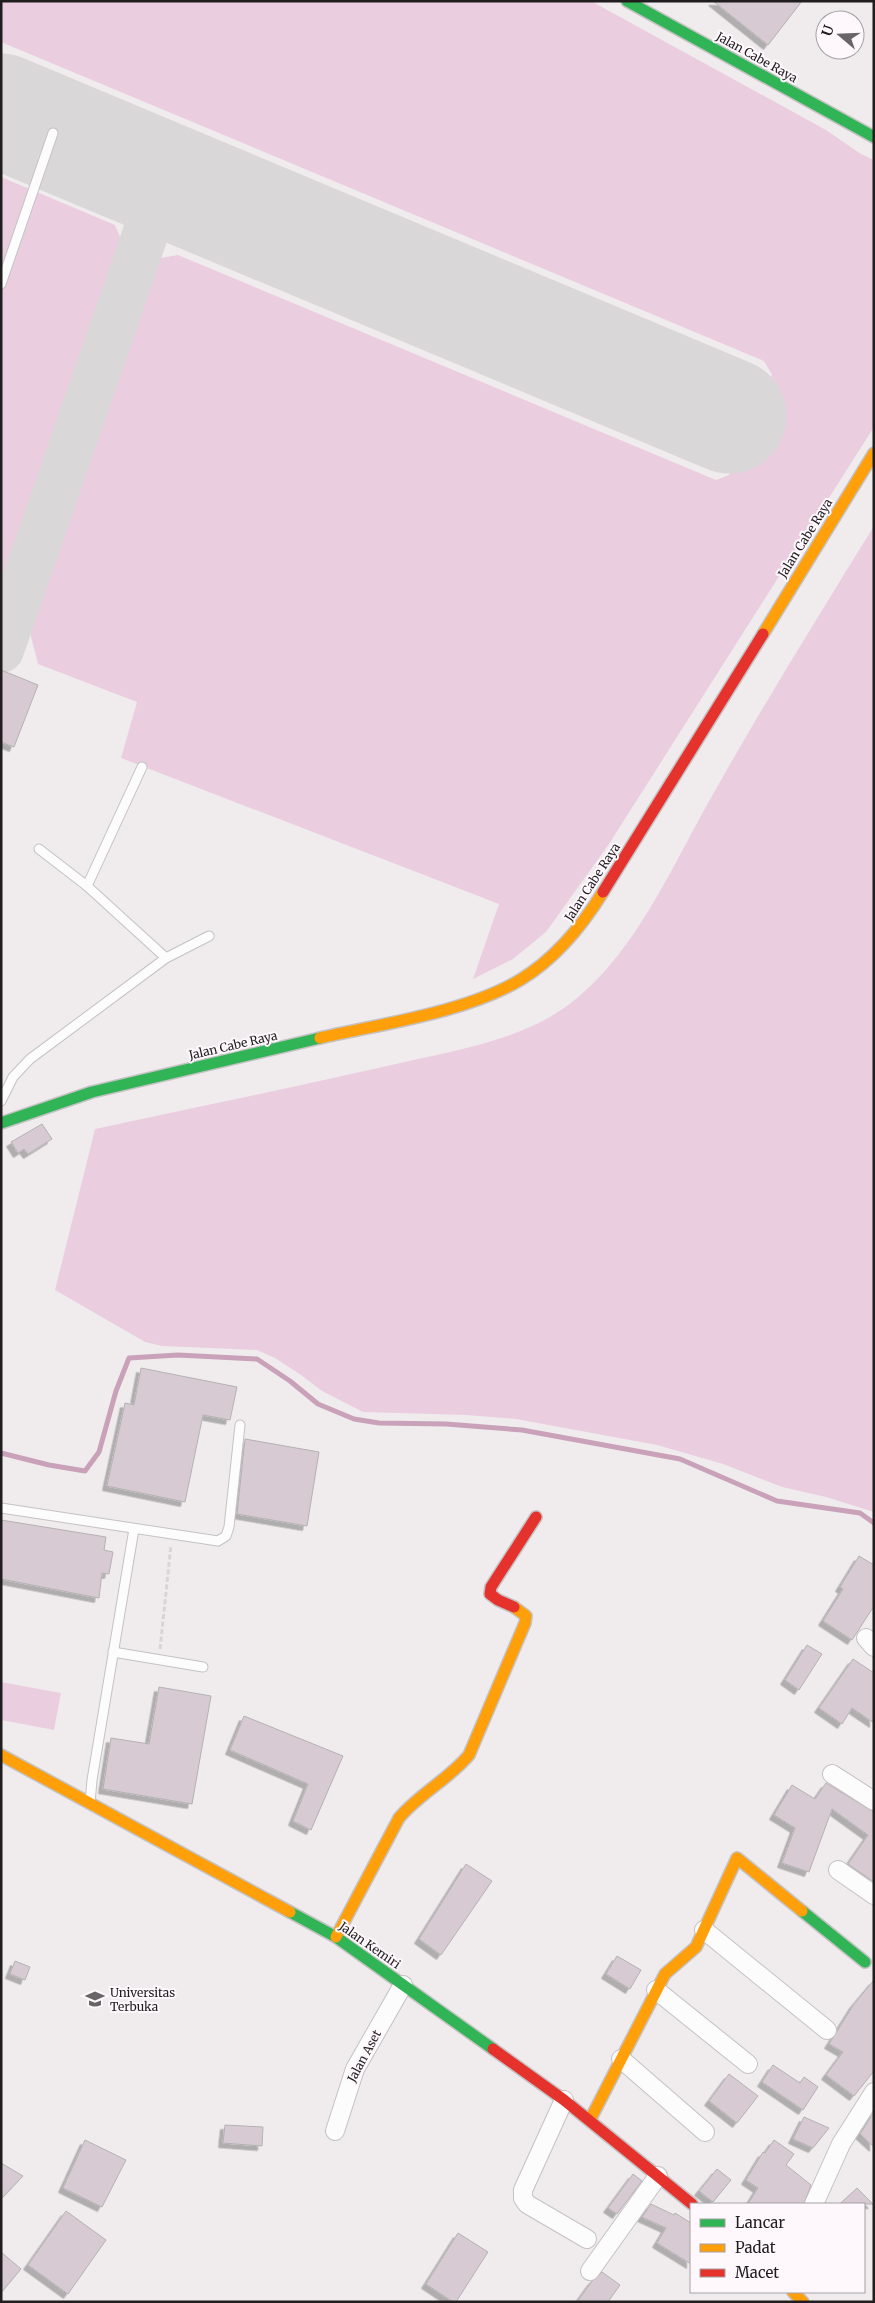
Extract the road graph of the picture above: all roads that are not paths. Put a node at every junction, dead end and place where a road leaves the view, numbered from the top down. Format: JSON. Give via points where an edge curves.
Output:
{"nodes":[{"id":1,"x":627,"y":1,"type":"edge"},
{"id":2,"x":53,"y":133,"type":"dead end"},
{"id":3,"x":874,"y":137,"type":"edge"},
{"id":4,"x":1,"y":284,"type":"edge"},
{"id":5,"x":874,"y":453,"type":"edge"},
{"id":6,"x":142,"y":767,"type":"dead end"},
{"id":7,"x":39,"y":849,"type":"dead end"},
{"id":8,"x":87,"y":886,"type":"junction"},
{"id":9,"x":209,"y":936,"type":"dead end"},
{"id":10,"x":166,"y":958,"type":"junction"},
{"id":11,"x":1,"y":1101,"type":"edge"},
{"id":12,"x":1,"y":1123,"type":"edge"},
{"id":13,"x":240,"y":1425,"type":"dead end"},
{"id":14,"x":1,"y":1508,"type":"edge"},
{"id":15,"x":536,"y":1517,"type":"dead end"},
{"id":16,"x":134,"y":1529,"type":"junction"},
{"id":17,"x":113,"y":1652,"type":"junction"},
{"id":18,"x":203,"y":1667,"type":"dead end"},
{"id":19,"x":1,"y":1755,"type":"edge"},
{"id":20,"x":832,"y":1774,"type":"dead end"},
{"id":21,"x":874,"y":1801,"type":"edge"},
{"id":22,"x":90,"y":1805,"type":"junction"},
{"id":23,"x":838,"y":1870,"type":"dead end"},
{"id":24,"x":874,"y":1895,"type":"edge"},
{"id":25,"x":704,"y":1930,"type":"junction"},
{"id":26,"x":336,"y":1937,"type":"junction"},
{"id":27,"x":865,"y":1962,"type":"dead end"},
{"id":28,"x":403,"y":1985,"type":"junction"},
{"id":29,"x":656,"y":1990,"type":"junction"},
{"id":30,"x":827,"y":2030,"type":"dead end"},
{"id":31,"x":621,"y":2059,"type":"junction"},
{"id":32,"x":748,"y":2064,"type":"dead end"},
{"id":33,"x":874,"y":2092,"type":"edge"},
{"id":34,"x":564,"y":2100,"type":"junction"},
{"id":35,"x":590,"y":2120,"type":"junction"},
{"id":36,"x":335,"y":2132,"type":"dead end"},
{"id":37,"x":705,"y":2132,"type":"dead end"},
{"id":38,"x":658,"y":2176,"type":"junction"},
{"id":39,"x":691,"y":2203,"type":"edge"},
{"id":40,"x":814,"y":2203,"type":"edge"},
{"id":41,"x":587,"y":2239,"type":"dead end"},
{"id":42,"x":590,"y":2272,"type":"dead end"},
{"id":43,"x":794,"y":2293,"type":"edge"},
{"id":44,"x":803,"y":2302,"type":"edge"}],
"edges":[{"from":1,"to":3,"type":"street","name":"Jalan Cabe Raya"},
{"from":2,"to":4,"type":"lane"},
{"from":5,"to":12,"type":"street","name":"Jalan Cabe Raya","via":[[598,902],[560,949],[529,974],[490,995],[442,1010],[92,1092]]},
{"from":6,"to":8,"type":"lane"},
{"from":7,"to":8,"type":"lane"},
{"from":8,"to":10,"type":"lane"},
{"from":9,"to":10,"type":"lane"},
{"from":10,"to":11,"type":"lane","via":[[30,1058],[13,1077]]},
{"from":13,"to":16,"type":"lane","via":[[226,1536],[218,1541]]},
{"from":14,"to":16,"type":"lane"},
{"from":15,"to":26,"type":"street","via":[[491,1587],[490,1594],[494,1598],[521,1610],[526,1616],[475,1743],[459,1767],[409,1806],[399,1818]]},
{"from":16,"to":17,"type":"lane"},
{"from":17,"to":18,"type":"lane"},
{"from":17,"to":22,"type":"lane"},
{"from":19,"to":22,"type":"street","name":"Jalan Kemiri"},
{"from":20,"to":21,"type":"street"},
{"from":22,"to":26,"type":"street","name":"Jalan Kemiri"},
{"from":23,"to":24,"type":"street"},
{"from":25,"to":27,"type":"street","via":[[737,1858]]},
{"from":25,"to":29,"type":"street","via":[[696,1947],[665,1974]]},
{"from":25,"to":30,"type":"street"},
{"from":26,"to":28,"type":"street","name":"Jalan Kemiri"},
{"from":28,"to":34,"type":"street","name":"Jalan Kemiri"},
{"from":28,"to":36,"type":"street","name":"Jalan Aset","via":[[355,2069]]},
{"from":29,"to":31,"type":"street"},
{"from":29,"to":32,"type":"street"},
{"from":31,"to":35,"type":"street"},
{"from":31,"to":37,"type":"street"},
{"from":33,"to":40,"type":"street","via":[[841,2144]]},
{"from":34,"to":35,"type":"street","name":"Jalan Kemiri"},
{"from":34,"to":41,"type":"street","via":[[522,2195],[527,2204]]},
{"from":35,"to":38,"type":"street","name":"Jalan Kemiri"},
{"from":38,"to":39,"type":"street","name":"Jalan Kemiri"},
{"from":38,"to":42,"type":"street"},
{"from":43,"to":44,"type":"street"}]}
